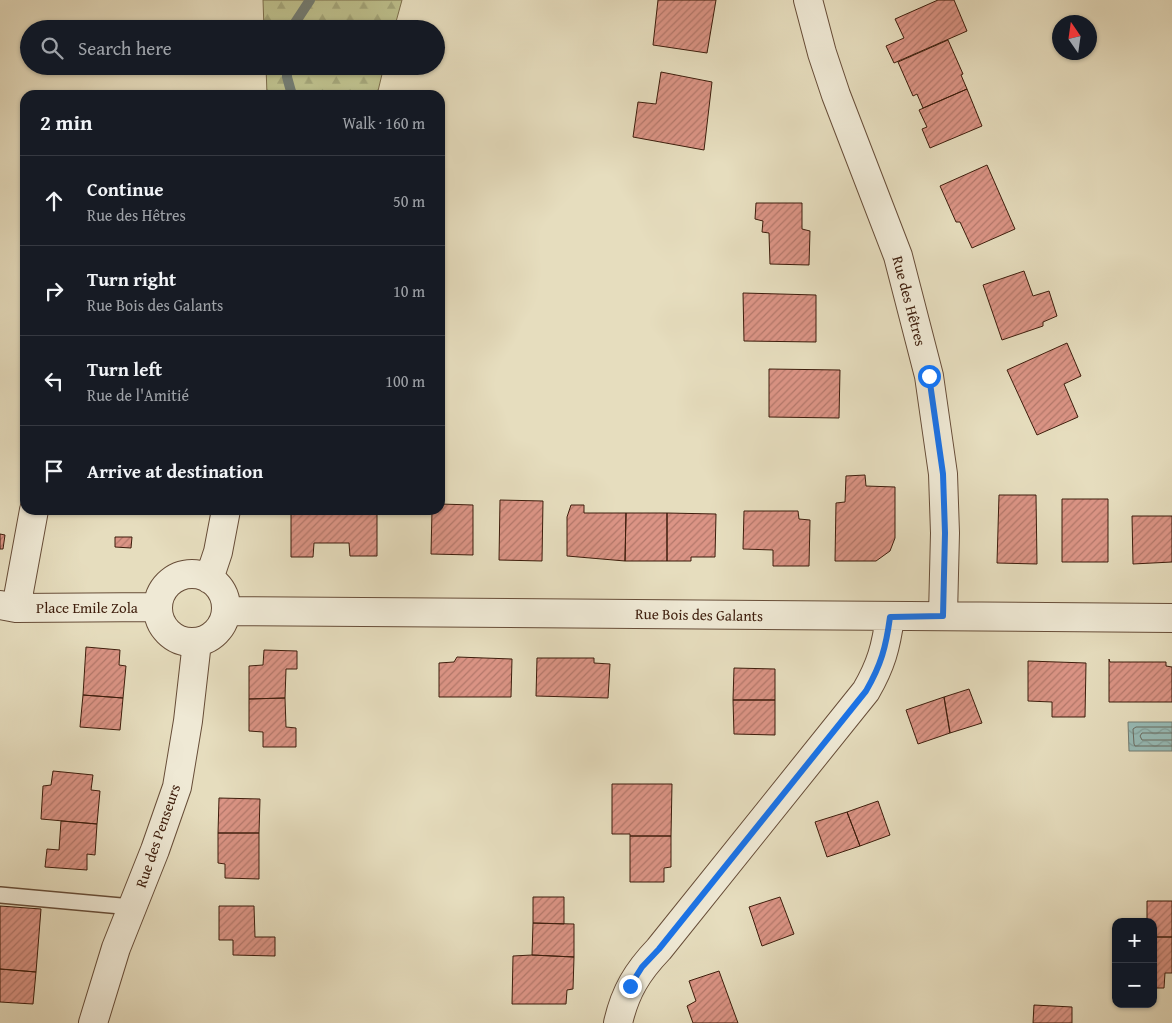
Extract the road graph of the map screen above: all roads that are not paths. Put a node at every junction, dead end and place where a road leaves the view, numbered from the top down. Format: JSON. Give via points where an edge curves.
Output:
{"nodes":[{"id":1,"x":808,"y":0,"type":"edge"},
{"id":2,"x":33,"y":515,"type":"edge"},
{"id":3,"x":225,"y":515,"type":"edge"},
{"id":4,"x":210,"y":579,"type":"junction"},
{"id":5,"x":8,"y":607,"type":"edge"},
{"id":6,"x":158,"y":608,"type":"junction"},
{"id":7,"x":226,"y":611,"type":"junction"},
{"id":8,"x":943,"y":616,"type":"junction"},
{"id":9,"x":890,"y":617,"type":"junction"},
{"id":10,"x":1172,"y":618,"type":"edge"},
{"id":11,"x":197,"y":642,"type":"junction"},
{"id":12,"x":0,"y":895,"type":"edge"},
{"id":13,"x":132,"y":907,"type":"junction"},
{"id":14,"x":93,"y":1023,"type":"edge"},
{"id":15,"x":618,"y":1023,"type":"edge"}],
"edges":[{"from":1,"to":8,"type":"street","name":"Rue des Hêtres","via":[[836,95],[898,256],[929,376],[943,474]]},
{"from":2,"to":5,"type":"street","name":"Place Emile Zola"},
{"from":3,"to":4,"type":"street"},
{"from":4,"to":6,"type":"street","via":[[190,574],[171,581],[164,589]]},
{"from":4,"to":7,"type":"street","via":[[226,601]]},
{"from":5,"to":6,"type":"street","name":"Place Emile Zola"},
{"from":6,"to":11,"type":"street","via":[[165,630],[185,642]]},
{"from":7,"to":9,"type":"street","name":"Rue Bois des Galants"},
{"from":7,"to":11,"type":"street","via":[[214,635]]},
{"from":8,"to":9,"type":"street","name":"Rue Bois des Galants"},
{"from":8,"to":10,"type":"street","name":"Rue Bois des Galants"},
{"from":9,"to":15,"type":"street","via":[[887,644],[866,691],[642,967],[630,986]]},
{"from":11,"to":13,"type":"street","name":"Rue des Penseurs","via":[[177,787]]},
{"from":12,"to":13,"type":"lane"},
{"from":13,"to":14,"type":"street","name":"Rue des Penseurs"}]}
